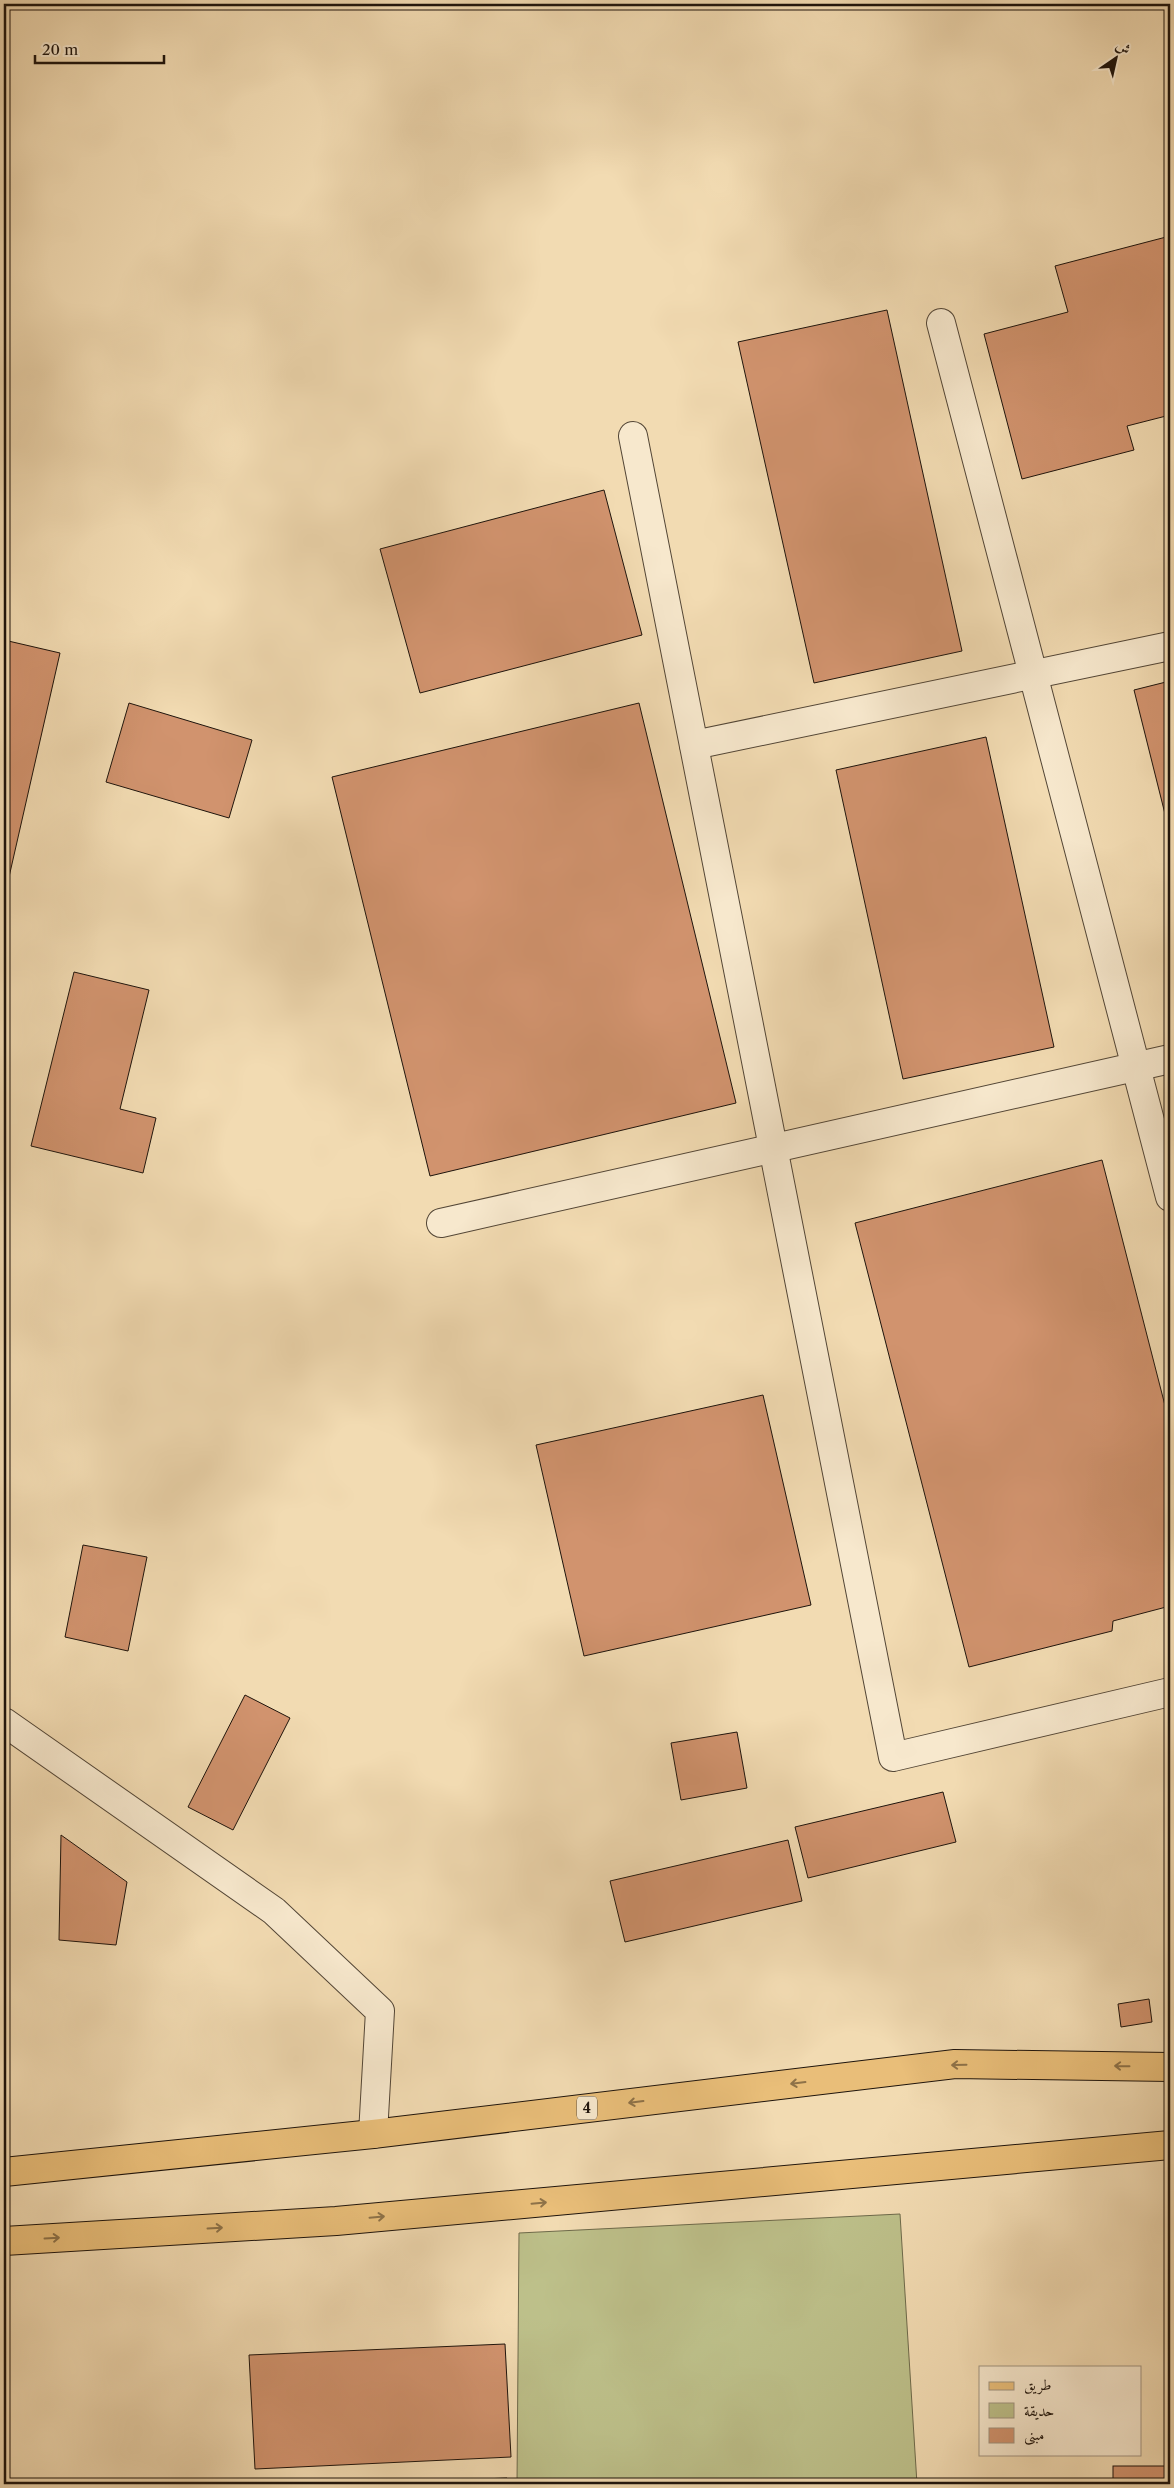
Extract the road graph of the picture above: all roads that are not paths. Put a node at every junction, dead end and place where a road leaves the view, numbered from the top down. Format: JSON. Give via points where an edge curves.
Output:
{"nodes":[{"id":1,"x":941,"y":323,"type":"dead end"},
{"id":2,"x":633,"y":436,"type":"dead end"},
{"id":3,"x":1170,"y":646,"type":"edge"},
{"id":4,"x":1033,"y":674,"type":"junction"},
{"id":5,"x":694,"y":745,"type":"junction"},
{"id":6,"x":1170,"y":1059,"type":"edge"},
{"id":7,"x":1136,"y":1066,"type":"junction"},
{"id":8,"x":773,"y":1148,"type":"junction"},
{"id":9,"x":1170,"y":1197,"type":"edge"},
{"id":10,"x":441,"y":1223,"type":"dead end"},
{"id":11,"x":1170,"y":1692,"type":"edge"},
{"id":12,"x":4,"y":1722,"type":"edge"},
{"id":13,"x":1170,"y":2067,"type":"edge"},
{"id":14,"x":373,"y":2134,"type":"junction"},
{"id":15,"x":1170,"y":2145,"type":"edge"},
{"id":16,"x":4,"y":2172,"type":"edge"},
{"id":17,"x":4,"y":2241,"type":"edge"}],
"edges":[{"from":1,"to":4,"type":"street"},
{"from":2,"to":5,"type":"street"},
{"from":3,"to":4,"type":"street"},
{"from":4,"to":5,"type":"street"},
{"from":4,"to":7,"type":"street"},
{"from":5,"to":8,"type":"street"},
{"from":6,"to":7,"type":"street"},
{"from":7,"to":8,"type":"street"},
{"from":7,"to":9,"type":"street"},
{"from":8,"to":10,"type":"street"},
{"from":8,"to":11,"type":"street","via":[[893,1757]]},
{"from":12,"to":14,"type":"street","via":[[274,1911],[380,2011]]},
{"from":13,"to":14,"type":"main road","number":"4","one_way":true,"via":[[955,2064]]},
{"from":14,"to":16,"type":"main road","number":"4"},
{"from":17,"to":15,"type":"main road","one_way":true,"via":[[336,2221]]}]}
